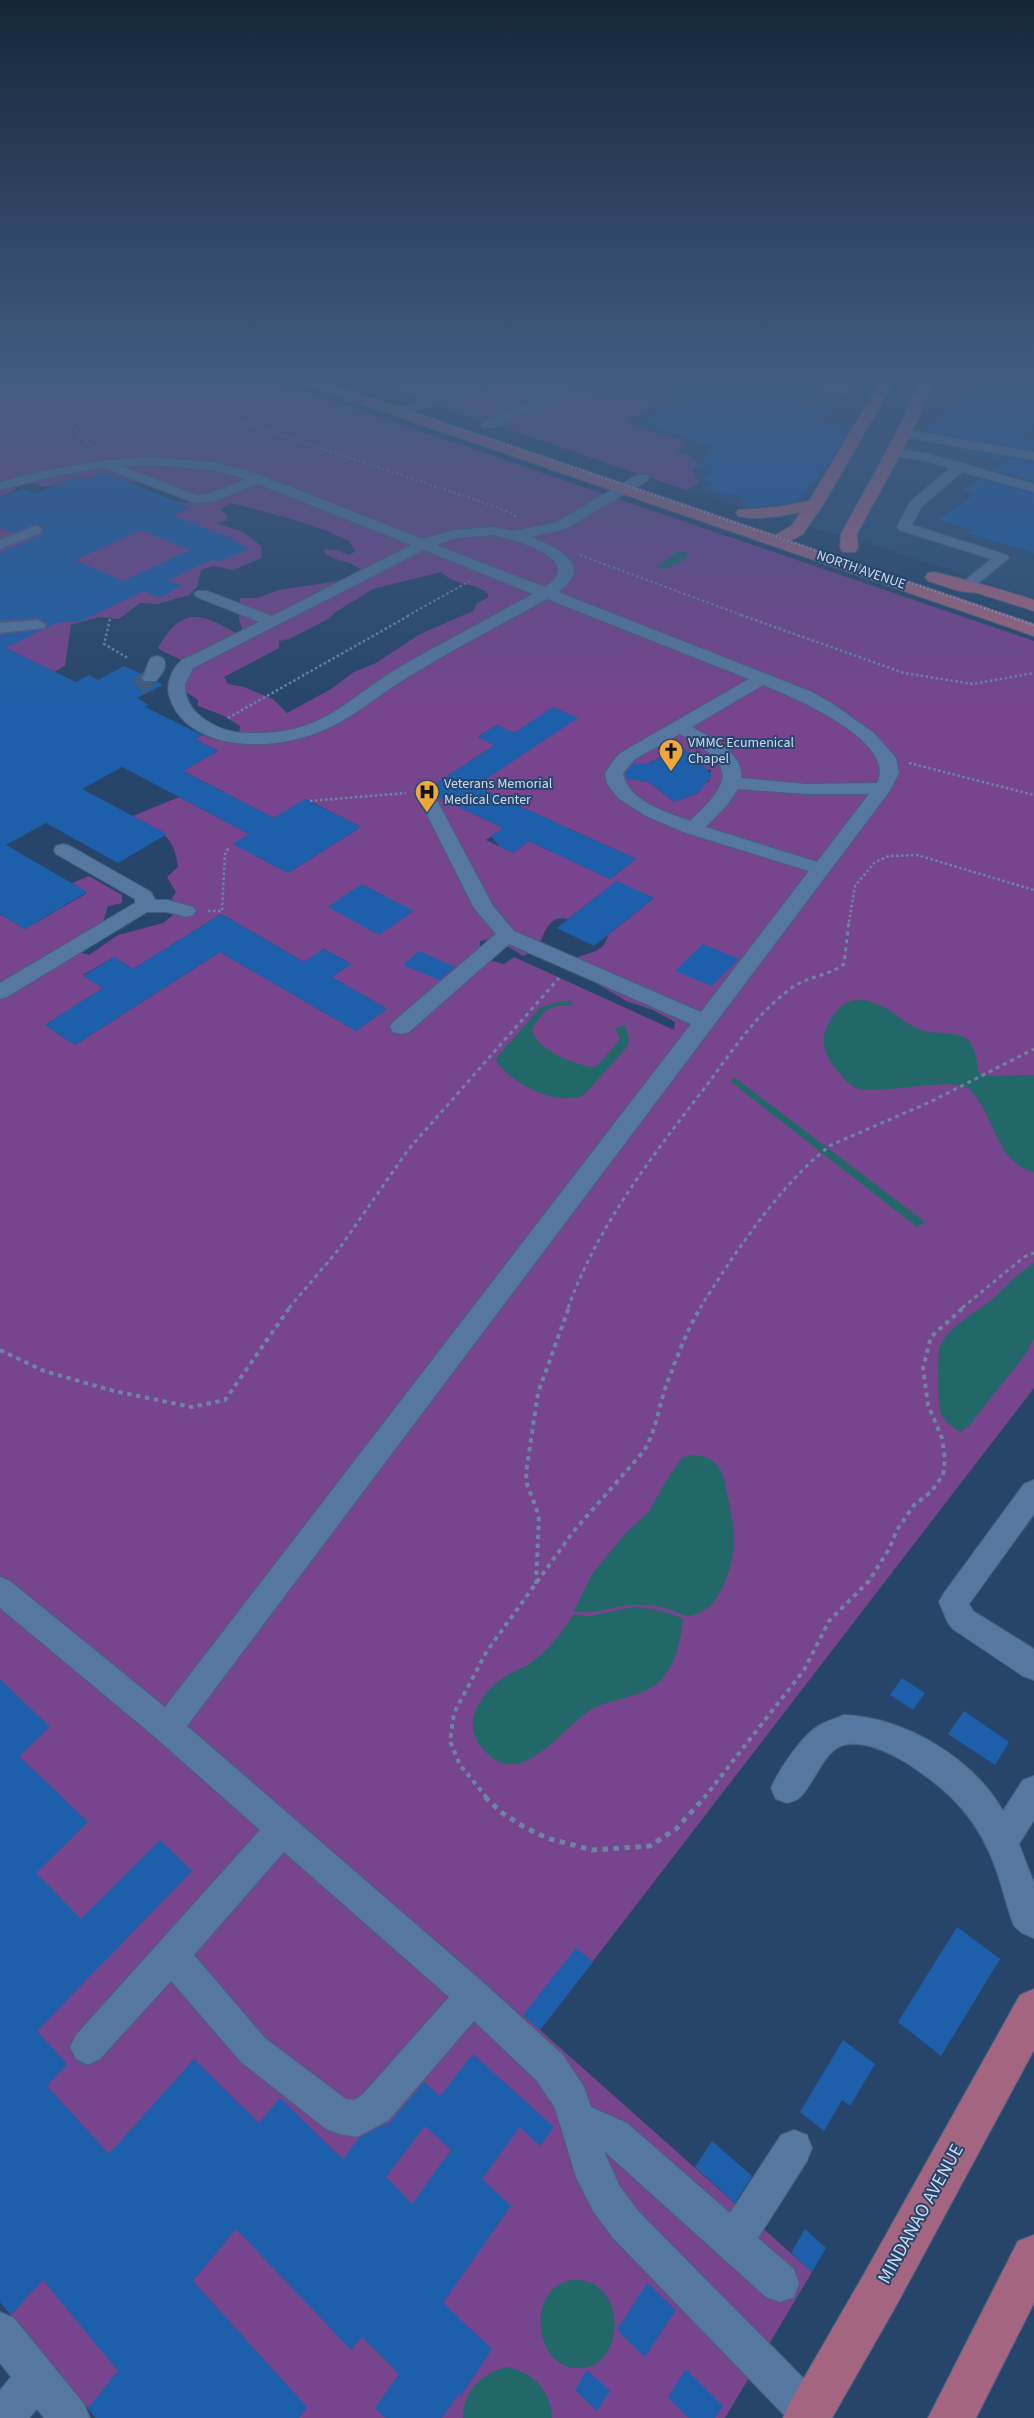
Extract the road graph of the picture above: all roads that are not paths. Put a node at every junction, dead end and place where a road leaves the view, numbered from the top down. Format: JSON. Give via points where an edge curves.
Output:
{"nodes":[{"id":1,"x":167,"y":488,"type":"edge"},
{"id":2,"x":236,"y":488,"type":"edge"},
{"id":3,"x":282,"y":488,"type":"edge"},
{"id":4,"x":623,"y":488,"type":"edge"},
{"id":5,"x":826,"y":488,"type":"edge"},
{"id":6,"x":873,"y":488,"type":"edge"},
{"id":7,"x":935,"y":488,"type":"edge"},
{"id":8,"x":626,"y":489,"type":"junction"},
{"id":9,"x":228,"y":491,"type":"junction"},
{"id":10,"x":248,"y":501,"type":"dead end"},
{"id":11,"x":815,"y":506,"type":"junction"},
{"id":12,"x":725,"y":507,"type":"dead end"},
{"id":13,"x":744,"y":513,"type":"junction"},
{"id":14,"x":560,"y":526,"type":"junction"},
{"id":15,"x":35,"y":530,"type":"dead end"},
{"id":16,"x":510,"y":535,"type":"junction"},
{"id":17,"x":823,"y":540,"type":"junction"},
{"id":18,"x":0,"y":545,"type":"edge"},
{"id":19,"x":423,"y":545,"type":"junction"},
{"id":20,"x":549,"y":546,"type":"junction"},
{"id":21,"x":986,"y":553,"type":"junction"},
{"id":22,"x":867,"y":554,"type":"dead end"},
{"id":23,"x":971,"y":563,"type":"dead end"},
{"id":24,"x":920,"y":572,"type":"dead end"},
{"id":25,"x":965,"y":587,"type":"junction"},
{"id":26,"x":546,"y":593,"type":"junction"},
{"id":27,"x":202,"y":594,"type":"dead end"},
{"id":28,"x":1034,"y":606,"type":"edge"},
{"id":29,"x":1034,"y":614,"type":"edge"},
{"id":30,"x":273,"y":622,"type":"junction"},
{"id":31,"x":38,"y":626,"type":"dead end"},
{"id":32,"x":0,"y":628,"type":"edge"},
{"id":33,"x":1034,"y":630,"type":"edge"},
{"id":34,"x":157,"y":661,"type":"dead end"},
{"id":35,"x":150,"y":678,"type":"tunnel mouth"},
{"id":36,"x":763,"y":678,"type":"junction"},
{"id":37,"x":679,"y":727,"type":"junction"},
{"id":38,"x":732,"y":783,"type":"junction"},
{"id":39,"x":883,"y":788,"type":"junction"},
{"id":40,"x":424,"y":791,"type":"road end"},
{"id":41,"x":694,"y":829,"type":"junction"},
{"id":42,"x":63,"y":850,"type":"dead end"},
{"id":43,"x":821,"y":869,"type":"junction"},
{"id":44,"x":143,"y":906,"type":"junction"},
{"id":45,"x":186,"y":911,"type":"road end"},
{"id":46,"x":507,"y":935,"type":"junction"},
{"id":47,"x":0,"y":992,"type":"edge"},
{"id":48,"x":704,"y":1022,"type":"junction"},
{"id":49,"x":401,"y":1027,"type":"dead end"},
{"id":50,"x":1034,"y":1492,"type":"edge"},
{"id":51,"x":0,"y":1590,"type":"edge"},
{"id":52,"x":1034,"y":1666,"type":"edge"},
{"id":53,"x":167,"y":1728,"type":"junction"},
{"id":54,"x":787,"y":1788,"type":"dead end"},
{"id":55,"x":1034,"y":1791,"type":"edge"},
{"id":56,"x":282,"y":1830,"type":"junction"},
{"id":57,"x":1000,"y":1843,"type":"junction"},
{"id":58,"x":1034,"y":1921,"type":"edge"},
{"id":59,"x":171,"y":1955,"type":"junction"},
{"id":60,"x":473,"y":1996,"type":"junction"},
{"id":61,"x":1034,"y":2009,"type":"edge"},
{"id":62,"x":88,"y":2047,"type":"dead end"},
{"id":63,"x":576,"y":2121,"type":"junction"},
{"id":64,"x":794,"y":2148,"type":"dead end"},
{"id":65,"x":734,"y":2241,"type":"junction"},
{"id":66,"x":780,"y":2282,"type":"dead end"},
{"id":67,"x":1028,"y":2287,"type":"edge"},
{"id":68,"x":0,"y":2332,"type":"edge"},
{"id":69,"x":36,"y":2377,"type":"junction"},
{"id":70,"x":808,"y":2415,"type":"edge"},
{"id":71,"x":4,"y":2418,"type":"edge"},
{"id":72,"x":70,"y":2418,"type":"edge"},
{"id":73,"x":951,"y":2418,"type":"edge"}],
"edges":[{"from":1,"to":9,"type":"street","via":[[195,499],[210,498]]},
{"from":2,"to":9,"type":"street"},
{"from":3,"to":19,"type":"street"},
{"from":4,"to":8,"type":"main road","name":"NORTH AVENUE"},
{"from":5,"to":11,"type":"main road"},
{"from":6,"to":17,"type":"main road","via":[[849,534]]},
{"from":7,"to":21,"type":"street","via":[[915,505],[904,527]]},
{"from":8,"to":14,"type":"street"},
{"from":8,"to":17,"type":"main road","name":"NORTH AVENUE","via":[[776,541]]},
{"from":9,"to":10,"type":"street"},
{"from":11,"to":13,"type":"main road"},
{"from":11,"to":17,"type":"main road"},
{"from":12,"to":13,"type":"main road","name":"NORTH AVENUE"},
{"from":13,"to":17,"type":"main road","name":"NORTH AVENUE"},
{"from":14,"to":16,"type":"street"},
{"from":14,"to":20,"type":"street"},
{"from":15,"to":18,"type":"street"},
{"from":16,"to":19,"type":"street","via":[[464,533]]},
{"from":16,"to":20,"type":"street"},
{"from":17,"to":22,"type":"main road","name":"NORTH AVENUE"},
{"from":17,"to":33,"type":"main road","name":"NORTH AVENUE"},
{"from":19,"to":26,"type":"street"},
{"from":19,"to":30,"type":"street"},
{"from":20,"to":26,"type":"street","via":[[564,561],[567,569],[560,582]]},
{"from":21,"to":23,"type":"street"},
{"from":21,"to":25,"type":"street","via":[[1002,560]]},
{"from":24,"to":25,"type":"main road","name":"NORTH AVENUE"},
{"from":25,"to":28,"type":"main road","name":"NORTH AVENUE","via":[[980,588]]},
{"from":25,"to":29,"type":"main road","name":"NORTH AVENUE","via":[[973,594]]},
{"from":26,"to":30,"type":"street","via":[[401,674],[323,726],[258,739],[231,736],[208,729],[192,719],[178,697],[177,676],[187,665]]},
{"from":26,"to":36,"type":"street"},
{"from":27,"to":30,"type":"street"},
{"from":31,"to":32,"type":"street"},
{"from":34,"to":35,"type":"street","via":[[158,668]]},
{"from":36,"to":37,"type":"street"},
{"from":36,"to":39,"type":"street","via":[[832,710],[861,732],[887,757],[890,775]]},
{"from":37,"to":38,"type":"street","via":[[723,755],[732,770]]},
{"from":37,"to":41,"type":"street","via":[[630,754],[620,763],[615,781],[627,799]]},
{"from":38,"to":39,"type":"street","via":[[806,789]]},
{"from":38,"to":41,"type":"street"},
{"from":39,"to":43,"type":"street"},
{"from":40,"to":46,"type":"street","via":[[484,908]]},
{"from":41,"to":43,"type":"street"},
{"from":42,"to":44,"type":"street","via":[[144,896]]},
{"from":43,"to":48,"type":"street"},
{"from":44,"to":45,"type":"street","via":[[168,906]]},
{"from":44,"to":47,"type":"street"},
{"from":46,"to":48,"type":"street"},
{"from":46,"to":49,"type":"street"},
{"from":48,"to":53,"type":"street"},
{"from":50,"to":52,"type":"street","via":[[954,1602],[963,1620]]},
{"from":51,"to":53,"type":"street"},
{"from":53,"to":56,"type":"street"},
{"from":54,"to":57,"type":"street","via":[[827,1737],[841,1730],[860,1730],[908,1747],[951,1776],[980,1804]]},
{"from":55,"to":57,"type":"street"},
{"from":56,"to":59,"type":"street"},
{"from":56,"to":60,"type":"street"},
{"from":57,"to":58,"type":"street","via":[[1026,1914]]},
{"from":59,"to":60,"type":"street","via":[[253,2050],[339,2116],[358,2119],[376,2107]]},
{"from":59,"to":62,"type":"street"},
{"from":60,"to":63,"type":"street","via":[[550,2068],[570,2100]]},
{"from":61,"to":70,"type":"main road","name":"MINDANAO AVENUE"},
{"from":63,"to":65,"type":"street","via":[[614,2136]]},
{"from":63,"to":70,"type":"street","via":[[589,2164],[606,2198],[626,2225]]},
{"from":64,"to":65,"type":"street"},
{"from":65,"to":66,"type":"street"},
{"from":67,"to":73,"type":"main road"},
{"from":68,"to":69,"type":"street"},
{"from":69,"to":71,"type":"street"},
{"from":69,"to":72,"type":"street"}]}
